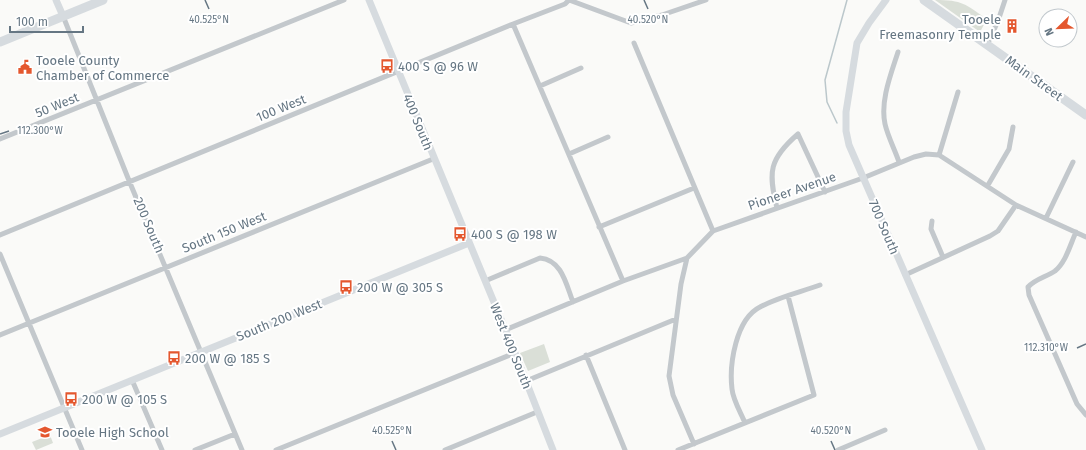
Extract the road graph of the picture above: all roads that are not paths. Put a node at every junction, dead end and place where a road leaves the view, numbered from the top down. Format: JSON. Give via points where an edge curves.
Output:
{"nodes":[{"id":1,"x":56,"y":0,"type":"edge"},
{"id":2,"x":103,"y":0,"type":"edge"},
{"id":3,"x":344,"y":0,"type":"edge"},
{"id":4,"x":369,"y":0,"type":"edge"},
{"id":5,"x":569,"y":0,"type":"edge"},
{"id":6,"x":706,"y":0,"type":"edge"},
{"id":7,"x":886,"y":0,"type":"edge"},
{"id":8,"x":924,"y":0,"type":"edge"},
{"id":9,"x":1005,"y":0,"type":"edge"},
{"id":10,"x":63,"y":16,"type":"junction"},
{"id":11,"x":513,"y":24,"type":"junction"},
{"id":12,"x":0,"y":42,"type":"edge"},
{"id":13,"x":634,"y":43,"type":"dead end"},
{"id":14,"x":987,"y":45,"type":"junction"},
{"id":15,"x":898,"y":52,"type":"dead end"},
{"id":16,"x":581,"y":68,"type":"dead end"},
{"id":17,"x":398,"y":72,"type":"junction"},
{"id":18,"x":540,"y":86,"type":"junction"},
{"id":19,"x":958,"y":92,"type":"dead end"},
{"id":20,"x":97,"y":100,"type":"junction"},
{"id":21,"x":1086,"y":115,"type":"edge"},
{"id":22,"x":1013,"y":127,"type":"dead end"},
{"id":23,"x":608,"y":137,"type":"dead end"},
{"id":24,"x":0,"y":139,"type":"edge"},
{"id":25,"x":569,"y":154,"type":"junction"},
{"id":26,"x":939,"y":155,"type":"junction"},
{"id":27,"x":433,"y":159,"type":"junction"},
{"id":28,"x":899,"y":162,"type":"junction"},
{"id":29,"x":1073,"y":162,"type":"dead end"},
{"id":30,"x":863,"y":178,"type":"junction"},
{"id":31,"x":130,"y":183,"type":"junction"},
{"id":32,"x":988,"y":185,"type":"junction"},
{"id":33,"x":694,"y":188,"type":"junction"},
{"id":34,"x":825,"y":192,"type":"junction"},
{"id":35,"x":1016,"y":205,"type":"junction"},
{"id":36,"x":777,"y":208,"type":"junction"},
{"id":37,"x":1046,"y":218,"type":"junction"},
{"id":38,"x":932,"y":221,"type":"dead end"},
{"id":39,"x":600,"y":227,"type":"junction"},
{"id":40,"x":713,"y":231,"type":"junction"},
{"id":41,"x":1076,"y":232,"type":"junction"},
{"id":42,"x":0,"y":235,"type":"edge"},
{"id":43,"x":1086,"y":237,"type":"edge"},
{"id":44,"x":469,"y":243,"type":"junction"},
{"id":45,"x":0,"y":254,"type":"edge"},
{"id":46,"x":943,"y":257,"type":"junction"},
{"id":47,"x":687,"y":258,"type":"junction"},
{"id":48,"x":166,"y":267,"type":"junction"},
{"id":49,"x":905,"y":275,"type":"junction"},
{"id":50,"x":485,"y":281,"type":"junction"},
{"id":51,"x":623,"y":281,"type":"junction"},
{"id":52,"x":820,"y":285,"type":"dead end"},
{"id":53,"x":788,"y":296,"type":"junction"},
{"id":54,"x":573,"y":302,"type":"junction"},
{"id":55,"x":676,"y":319,"type":"junction"},
{"id":56,"x":28,"y":323,"type":"junction"},
{"id":57,"x":505,"y":330,"type":"junction"},
{"id":58,"x":0,"y":335,"type":"edge"},
{"id":59,"x":201,"y":352,"type":"junction"},
{"id":60,"x":515,"y":353,"type":"junction"},
{"id":61,"x":586,"y":355,"type":"junction"},
{"id":62,"x":132,"y":380,"type":"junction"},
{"id":63,"x":526,"y":380,"type":"junction"},
{"id":64,"x":65,"y":407,"type":"junction"},
{"id":65,"x":538,"y":412,"type":"junction"},
{"id":66,"x":1086,"y":414,"type":"edge"},
{"id":67,"x":745,"y":423,"type":"junction"},
{"id":68,"x":885,"y":430,"type":"dead end"},
{"id":69,"x":0,"y":434,"type":"edge"},
{"id":70,"x":235,"y":434,"type":"junction"},
{"id":71,"x":694,"y":444,"type":"junction"},
{"id":72,"x":82,"y":450,"type":"edge"},
{"id":73,"x":162,"y":450,"type":"edge"},
{"id":74,"x":195,"y":450,"type":"edge"},
{"id":75,"x":242,"y":450,"type":"edge"},
{"id":76,"x":276,"y":450,"type":"edge"},
{"id":77,"x":445,"y":450,"type":"edge"},
{"id":78,"x":553,"y":450,"type":"edge"},
{"id":79,"x":625,"y":450,"type":"edge"},
{"id":80,"x":678,"y":450,"type":"edge"},
{"id":81,"x":838,"y":450,"type":"edge"},
{"id":82,"x":982,"y":450,"type":"edge"}],
"edges":[{"from":1,"to":10,"type":"street","name":"200 South"},
{"from":2,"to":10,"type":"highway"},
{"from":3,"to":20,"type":"street","name":"50 West"},
{"from":4,"to":17,"type":"street","name":"400 South"},
{"from":5,"to":6,"type":"street","via":[[631,23]]},
{"from":5,"to":11,"type":"street","name":"100 West","via":[[565,4]]},
{"from":7,"to":30,"type":"street","name":"700 South","via":[[857,43],[846,112],[849,145]]},
{"from":8,"to":14,"type":"highway","name":"Main Street"},
{"from":9,"to":14,"type":"street"},
{"from":10,"to":12,"type":"highway"},
{"from":10,"to":20,"type":"street","name":"200 South"},
{"from":11,"to":17,"type":"street","name":"100 West"},
{"from":11,"to":18,"type":"street"},
{"from":13,"to":33,"type":"street"},
{"from":14,"to":21,"type":"highway","name":"Main Street"},
{"from":15,"to":28,"type":"street","via":[[889,80],[884,112],[885,125]]},
{"from":16,"to":18,"type":"street"},
{"from":17,"to":27,"type":"street","name":"400 South"},
{"from":17,"to":31,"type":"street","name":"100 West"},
{"from":18,"to":25,"type":"street"},
{"from":19,"to":26,"type":"street"},
{"from":20,"to":24,"type":"street","name":"50 West"},
{"from":20,"to":31,"type":"street","name":"200 South"},
{"from":22,"to":32,"type":"street","via":[[1009,149]]},
{"from":23,"to":25,"type":"street"},
{"from":25,"to":39,"type":"street"},
{"from":26,"to":28,"type":"street","name":"Pioneer Avenue","via":[[926,154]]},
{"from":26,"to":32,"type":"street"},
{"from":27,"to":44,"type":"street","name":"400 South"},
{"from":27,"to":48,"type":"street","name":"South 150 West"},
{"from":28,"to":30,"type":"street","name":"Pioneer Avenue"},
{"from":29,"to":37,"type":"street"},
{"from":30,"to":34,"type":"street","name":"Pioneer Avenue"},
{"from":30,"to":49,"type":"street","name":"700 South"},
{"from":31,"to":42,"type":"street","name":"100 West"},
{"from":31,"to":48,"type":"street","name":"200 South"},
{"from":32,"to":35,"type":"street"},
{"from":33,"to":39,"type":"street"},
{"from":33,"to":40,"type":"street"},
{"from":34,"to":36,"type":"street","name":"Pioneer Avenue"},
{"from":34,"to":36,"type":"street","via":[[798,134],[778,152],[772,168],[771,186]]},
{"from":35,"to":37,"type":"street"},
{"from":35,"to":46,"type":"street","via":[[998,231]]},
{"from":36,"to":40,"type":"street","name":"Pioneer Avenue"},
{"from":37,"to":41,"type":"street"},
{"from":38,"to":46,"type":"street","via":[[931,229]]},
{"from":39,"to":51,"type":"street"},
{"from":40,"to":47,"type":"street","name":"Pioneer Avenue"},
{"from":41,"to":43,"type":"street"},
{"from":41,"to":66,"type":"street","via":[[1061,264],[1028,287],[1029,296],[1077,404]]},
{"from":44,"to":50,"type":"street","name":"West 400 South"},
{"from":44,"to":59,"type":"street","name":"South 200 West"},
{"from":45,"to":56,"type":"street"},
{"from":46,"to":49,"type":"street"},
{"from":47,"to":51,"type":"street","name":"Pioneer Avenue"},
{"from":47,"to":55,"type":"street"},
{"from":48,"to":56,"type":"street","name":"South 150 West"},
{"from":48,"to":59,"type":"street","name":"200 South"},
{"from":49,"to":82,"type":"street","name":"700 South"},
{"from":50,"to":54,"type":"street","via":[[540,258],[548,258],[557,264]]},
{"from":50,"to":57,"type":"street","name":"West 400 South"},
{"from":51,"to":54,"type":"street","name":"Pioneer Avenue"},
{"from":52,"to":53,"type":"street"},
{"from":53,"to":67,"type":"street","via":[[759,307],[746,318],[738,334],[732,390]]},
{"from":53,"to":67,"type":"street","via":[[814,396]]},
{"from":54,"to":57,"type":"street","name":"Pioneer Avenue"},
{"from":55,"to":61,"type":"street"},
{"from":55,"to":71,"type":"street","via":[[669,376],[673,395]]},
{"from":56,"to":58,"type":"street","name":"South 150 West"},
{"from":56,"to":64,"type":"street"},
{"from":57,"to":60,"type":"street","name":"West 400 South"},
{"from":59,"to":62,"type":"street","name":"South 200 West"},
{"from":59,"to":70,"type":"street","name":"200 South"},
{"from":60,"to":63,"type":"street","name":"West 400 South"},
{"from":60,"to":76,"type":"street"},
{"from":61,"to":63,"type":"street"},
{"from":61,"to":79,"type":"street"},
{"from":62,"to":64,"type":"street","name":"South 200 West"},
{"from":62,"to":73,"type":"street"},
{"from":63,"to":65,"type":"street","name":"West 400 South"},
{"from":64,"to":69,"type":"street","name":"South 200 West"},
{"from":64,"to":72,"type":"street"},
{"from":65,"to":77,"type":"street"},
{"from":65,"to":78,"type":"street","name":"West 400 South"},
{"from":67,"to":71,"type":"street"},
{"from":68,"to":81,"type":"street"},
{"from":70,"to":74,"type":"street"},
{"from":70,"to":75,"type":"street","name":"200 South"},
{"from":71,"to":80,"type":"street"}]}
